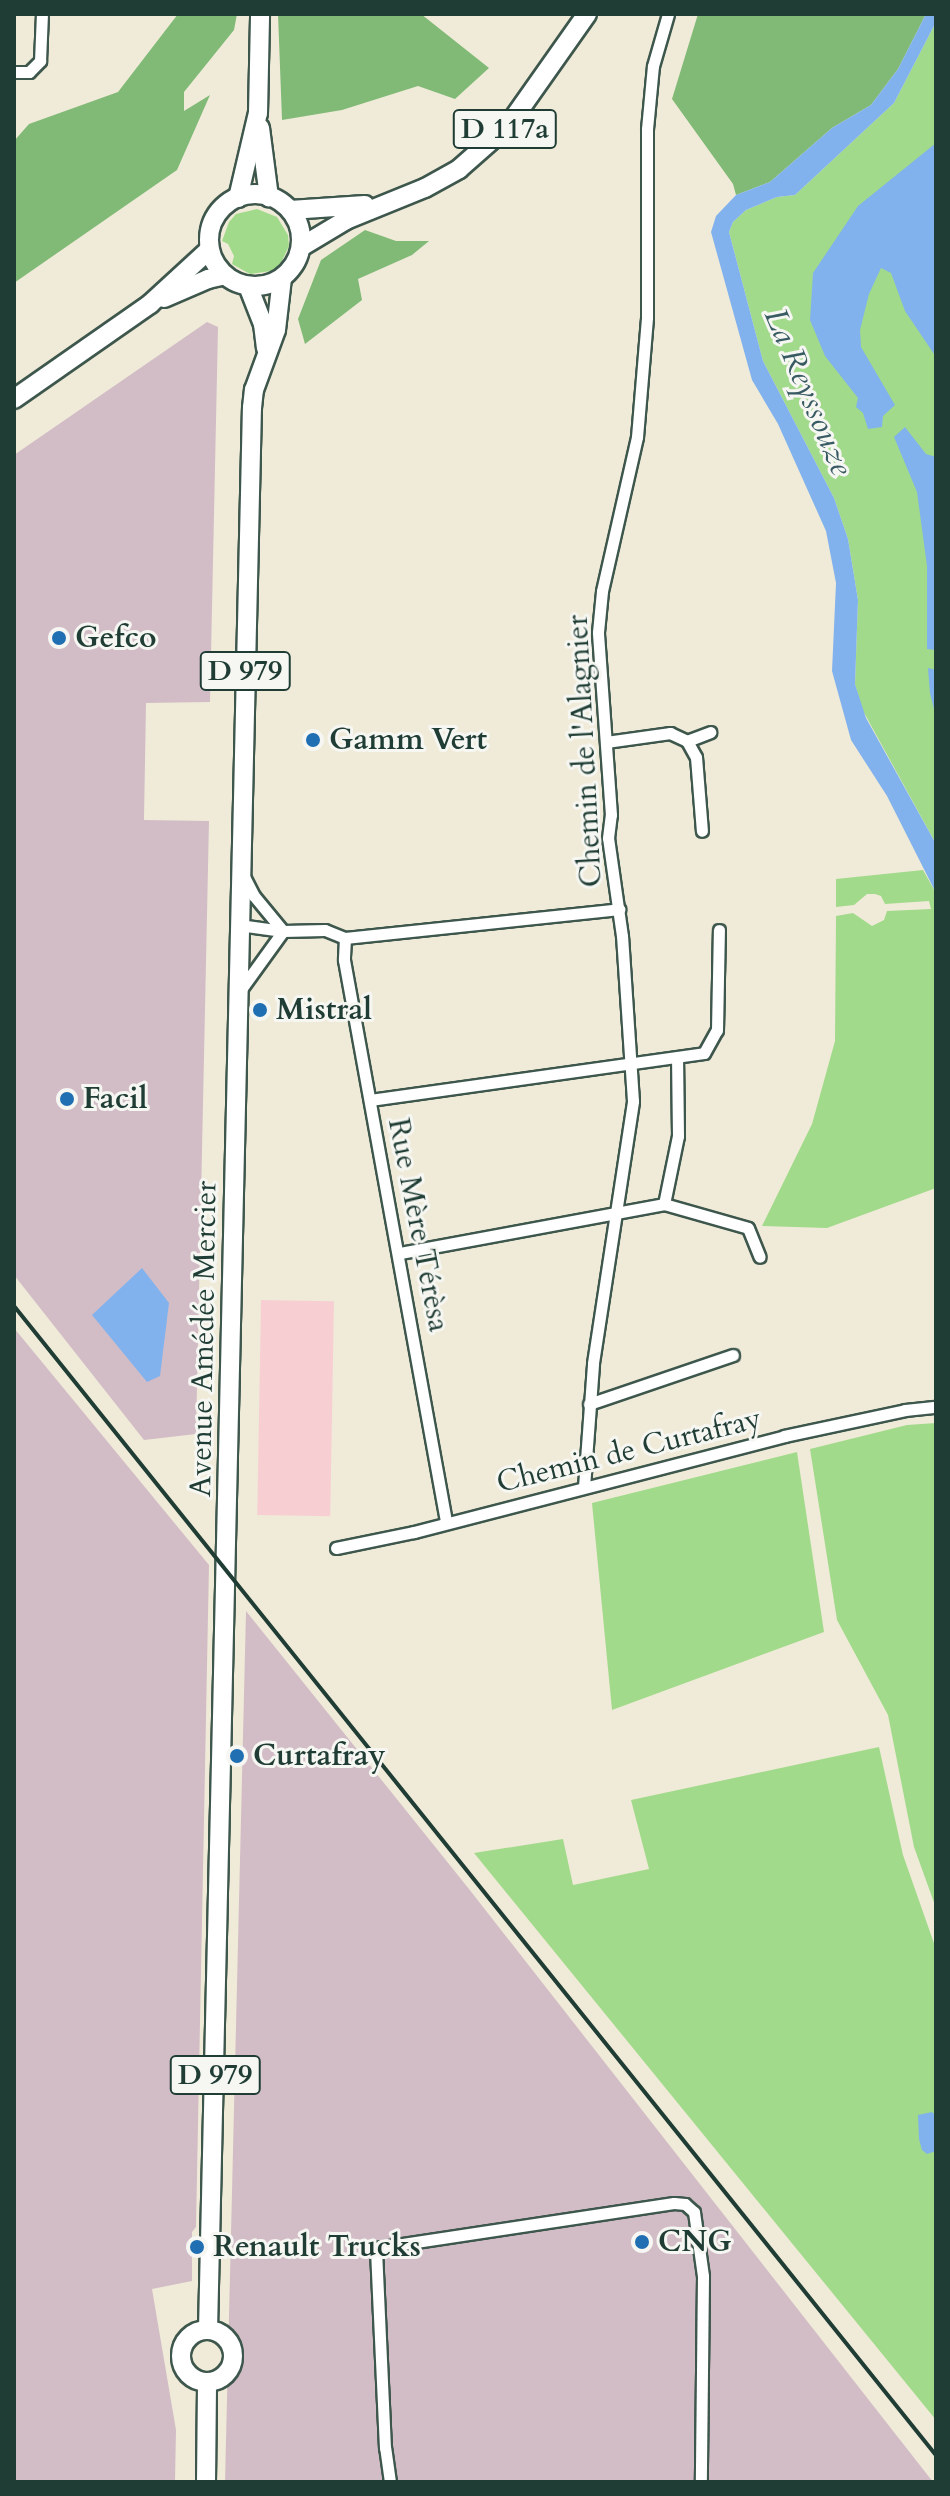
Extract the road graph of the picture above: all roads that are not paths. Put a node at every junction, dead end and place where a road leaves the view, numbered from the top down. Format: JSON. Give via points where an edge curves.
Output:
{"nodes":[{"id":1,"x":42,"y":14,"type":"edge"},
{"id":2,"x":260,"y":14,"type":"edge"},
{"id":3,"x":587,"y":14,"type":"edge"},
{"id":4,"x":668,"y":14,"type":"edge"},
{"id":5,"x":14,"y":72,"type":"edge"},
{"id":6,"x":258,"y":113,"type":"junction"},
{"id":7,"x":269,"y":197,"type":"junction"},
{"id":8,"x":238,"y":198,"type":"junction"},
{"id":9,"x":387,"y":203,"type":"junction"},
{"id":10,"x":290,"y":210,"type":"junction"},
{"id":11,"x":301,"y":247,"type":"junction"},
{"id":12,"x":210,"y":249,"type":"junction"},
{"id":13,"x":225,"y":275,"type":"junction"},
{"id":14,"x":282,"y":278,"type":"junction"},
{"id":15,"x":248,"y":286,"type":"junction"},
{"id":16,"x":150,"y":304,"type":"junction"},
{"id":17,"x":267,"y":350,"type":"junction"},
{"id":18,"x":14,"y":399,"type":"edge"},
{"id":19,"x":710,"y":732,"type":"dead end"},
{"id":20,"x":687,"y":741,"type":"junction"},
{"id":21,"x":606,"y":742,"type":"junction"},
{"id":22,"x":702,"y":831,"type":"dead end"},
{"id":23,"x":241,"y":869,"type":"junction"},
{"id":24,"x":619,"y":909,"type":"junction"},
{"id":25,"x":239,"y":925,"type":"junction"},
{"id":26,"x":719,"y":930,"type":"dead end"},
{"id":27,"x":283,"y":931,"type":"junction"},
{"id":28,"x":345,"y":938,"type":"junction"},
{"id":29,"x":238,"y":993,"type":"junction"},
{"id":30,"x":677,"y":1059,"type":"junction"},
{"id":31,"x":632,"y":1062,"type":"junction"},
{"id":32,"x":370,"y":1100,"type":"junction"},
{"id":33,"x":664,"y":1204,"type":"junction"},
{"id":34,"x":618,"y":1212,"type":"junction"},
{"id":35,"x":400,"y":1253,"type":"junction"},
{"id":36,"x":760,"y":1257,"type":"dead end"},
{"id":37,"x":733,"y":1355,"type":"dead end"},
{"id":38,"x":589,"y":1404,"type":"junction"},
{"id":39,"x":936,"y":1407,"type":"edge"},
{"id":40,"x":584,"y":1487,"type":"junction"},
{"id":41,"x":446,"y":1521,"type":"junction"},
{"id":42,"x":336,"y":1548,"type":"dead end"},
{"id":43,"x":208,"y":2330,"type":"junction"},
{"id":44,"x":207,"y":2382,"type":"junction"},
{"id":45,"x":206,"y":2482,"type":"edge"},
{"id":46,"x":390,"y":2482,"type":"edge"},
{"id":47,"x":701,"y":2482,"type":"edge"}],
"edges":[{"from":1,"to":5,"type":"street","via":[[40,61],[29,72]]},
{"from":2,"to":6,"type":"main road"},
{"from":3,"to":9,"type":"main road","number":"D 117a","via":[[537,89],[486,147],[459,169]]},
{"from":4,"to":21,"type":"street","name":"Chemin de l'Alagnier","via":[[653,66],[647,129],[647,317],[637,437],[602,591],[598,632]]},
{"from":6,"to":7,"type":"main road"},
{"from":6,"to":8,"type":"main road"},
{"from":7,"to":8,"type":"main road"},
{"from":7,"to":10,"type":"main road"},
{"from":8,"to":12,"type":"main road","via":[[218,213]]},
{"from":9,"to":10,"type":"main road","number":"D 117a"},
{"from":9,"to":11,"type":"main road","number":"D 117a"},
{"from":10,"to":11,"type":"main road"},
{"from":11,"to":14,"type":"main road"},
{"from":12,"to":13,"type":"main road"},
{"from":12,"to":16,"type":"main road"},
{"from":13,"to":15,"type":"main road"},
{"from":13,"to":16,"type":"main road"},
{"from":14,"to":15,"type":"main road"},
{"from":14,"to":17,"type":"main road","name":"Avenue Amédée Mercier","number":"D 979","via":[[276,330]]},
{"from":15,"to":17,"type":"main road","name":"Avenue Amédée Mercier","number":"D 979"},
{"from":16,"to":18,"type":"main road"},
{"from":17,"to":23,"type":"main road","name":"Avenue Amédée Mercier","number":"D 979","via":[[252,408]]},
{"from":19,"to":20,"type":"street"},
{"from":20,"to":21,"type":"street","via":[[670,733]]},
{"from":20,"to":22,"type":"street","via":[[696,757]]},
{"from":21,"to":24,"type":"street","name":"Chemin de l'Alagnier","via":[[608,838]]},
{"from":23,"to":25,"type":"main road","name":"Avenue Amédée Mercier","number":"D 979"},
{"from":23,"to":27,"type":"street","via":[[254,896]]},
{"from":24,"to":28,"type":"street"},
{"from":24,"to":31,"type":"street","name":"Chemin de l'Alagnier"},
{"from":25,"to":27,"type":"street"},
{"from":25,"to":29,"type":"main road","name":"Avenue Amédée Mercier","number":"D 979"},
{"from":26,"to":30,"type":"street","via":[[717,1030],[704,1053]]},
{"from":27,"to":28,"type":"street","via":[[325,930]]},
{"from":27,"to":29,"type":"street"},
{"from":28,"to":32,"type":"street","name":"Rue Mère Térèsa","via":[[344,960]]},
{"from":29,"to":43,"type":"main road","name":"Avenue Amédée Mercier","number":"D 979"},
{"from":30,"to":31,"type":"street"},
{"from":30,"to":33,"type":"street","via":[[678,1136]]},
{"from":31,"to":32,"type":"street"},
{"from":31,"to":34,"type":"street","name":"Chemin de l'Alagnier","via":[[633,1101]]},
{"from":32,"to":35,"type":"street","name":"Rue Mère Térèsa"},
{"from":33,"to":34,"type":"street"},
{"from":33,"to":36,"type":"street","via":[[748,1228]]},
{"from":34,"to":35,"type":"street"},
{"from":34,"to":38,"type":"street","name":"Chemin de l'Alagnier"},
{"from":35,"to":41,"type":"street","name":"Rue Mère Térèsa"},
{"from":37,"to":38,"type":"street"},
{"from":38,"to":40,"type":"street","name":"Chemin de l'Alagnier"},
{"from":39,"to":40,"type":"street","name":"Chemin de Curtafray","via":[[784,1436]]},
{"from":40,"to":41,"type":"street","name":"Chemin de Curtafray"},
{"from":41,"to":42,"type":"street","name":"Chemin de Curtafray"},
{"from":43,"to":44,"type":"main road","via":[[224,2337],[232,2352],[229,2369]]},
{"from":43,"to":44,"type":"main road","via":[[190,2337],[181,2355],[188,2374]]},
{"from":44,"to":45,"type":"main road"},
{"from":46,"to":47,"type":"street","via":[[376,2248],[685,2204],[698,2226],[703,2276]]}]}
